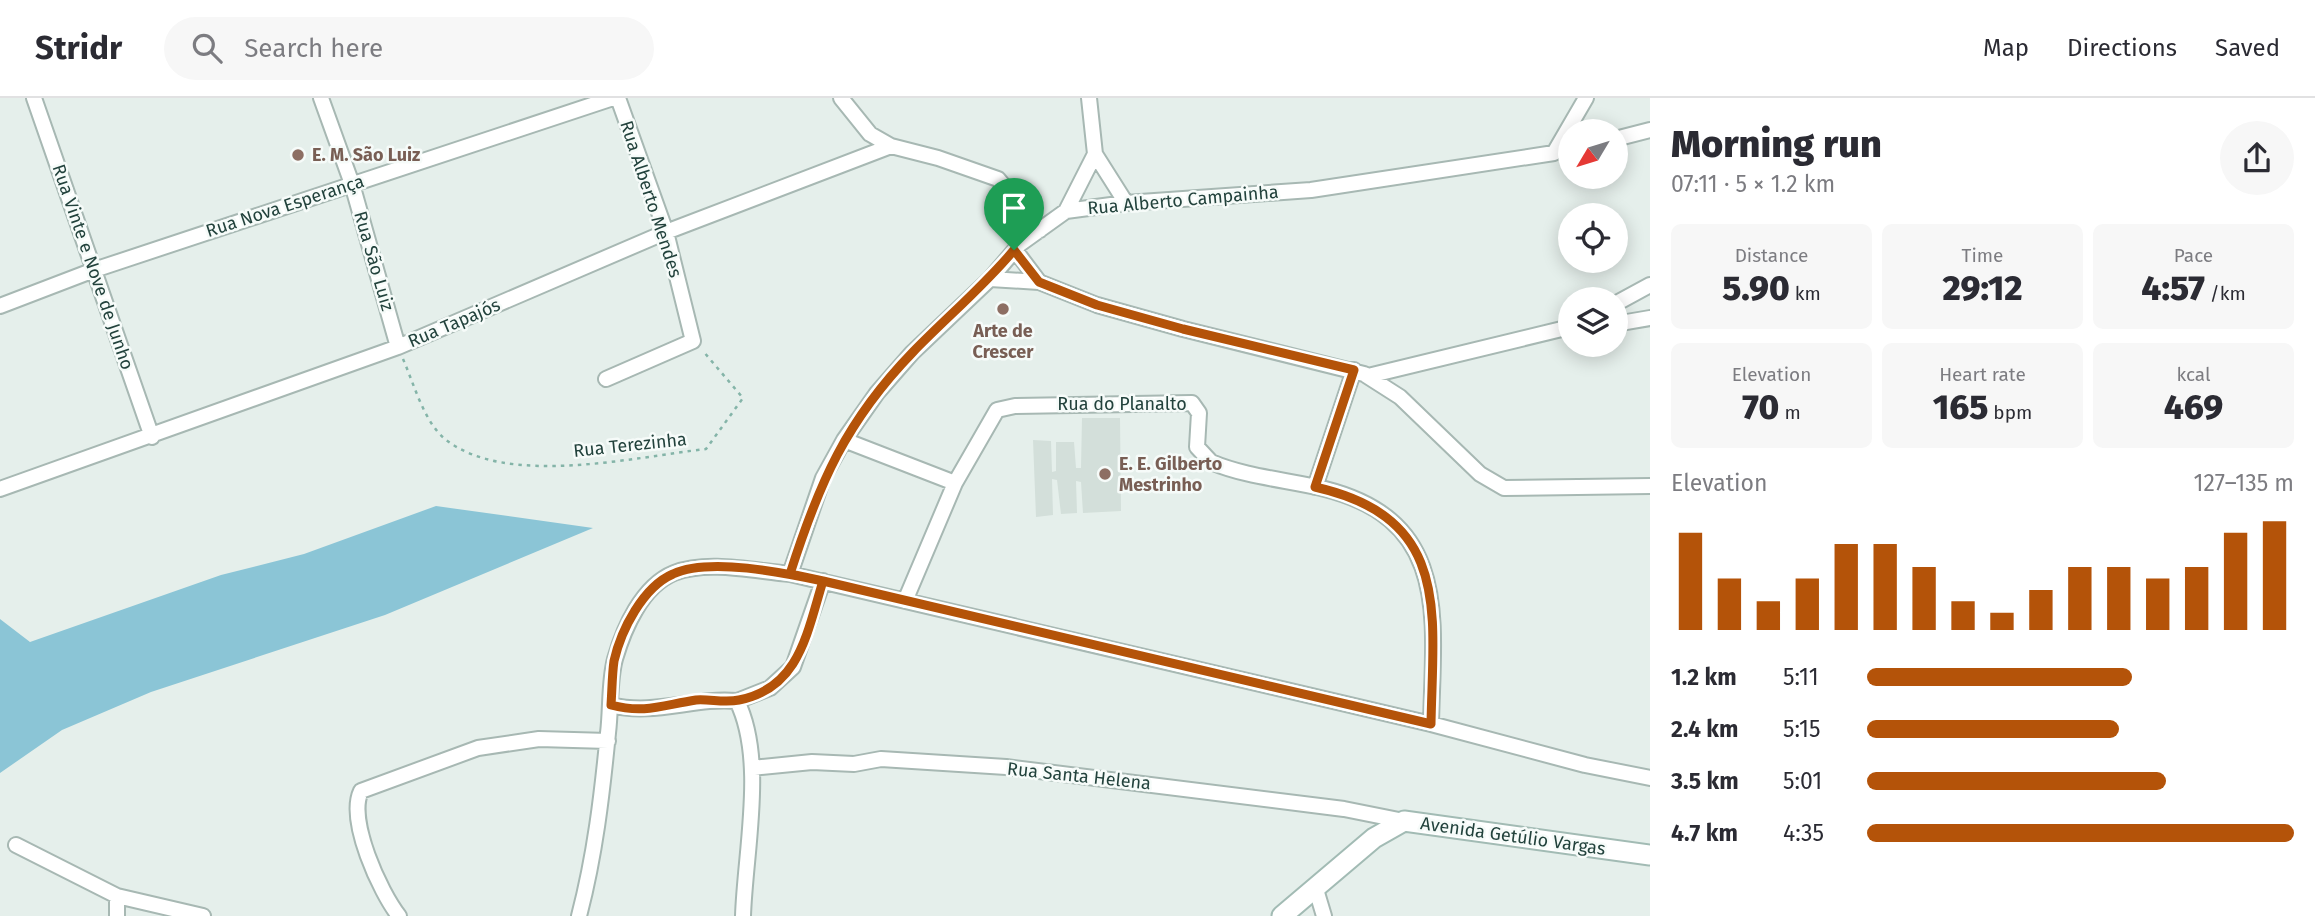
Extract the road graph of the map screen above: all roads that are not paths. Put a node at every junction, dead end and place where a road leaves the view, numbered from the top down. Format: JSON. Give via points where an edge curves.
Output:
{"nodes":[{"id":1,"x":34,"y":98,"type":"edge"},
{"id":2,"x":321,"y":98,"type":"edge"},
{"id":3,"x":615,"y":98,"type":"edge"},
{"id":4,"x":841,"y":98,"type":"edge"},
{"id":5,"x":1089,"y":98,"type":"edge"},
{"id":6,"x":1586,"y":98,"type":"edge"},
{"id":7,"x":1650,"y":130,"type":"edge"},
{"id":8,"x":1628,"y":136,"type":"edge"},
{"id":9,"x":891,"y":146,"type":"junction"},
{"id":10,"x":1558,"y":152,"type":"edge"},
{"id":11,"x":1554,"y":153,"type":"junction"},
{"id":12,"x":1095,"y":154,"type":"junction"},
{"id":13,"x":352,"y":184,"type":"junction"},
{"id":14,"x":1126,"y":203,"type":"junction"},
{"id":15,"x":1066,"y":211,"type":"junction"},
{"id":16,"x":1040,"y":230,"type":"junction"},
{"id":17,"x":666,"y":232,"type":"junction"},
{"id":18,"x":1014,"y":250,"type":"junction"},
{"id":19,"x":93,"y":270,"type":"junction"},
{"id":20,"x":990,"y":279,"type":"junction"},
{"id":21,"x":1039,"y":282,"type":"junction"},
{"id":22,"x":1650,"y":285,"type":"edge"},
{"id":23,"x":1628,"y":297,"type":"edge"},
{"id":24,"x":0,"y":306,"type":"edge"},
{"id":25,"x":1650,"y":318,"type":"edge"},
{"id":26,"x":1628,"y":322,"type":"edge"},
{"id":27,"x":1558,"y":330,"type":"edge"},
{"id":28,"x":398,"y":347,"type":"junction"},
{"id":29,"x":1354,"y":370,"type":"junction"},
{"id":30,"x":1368,"y":376,"type":"junction"},
{"id":31,"x":607,"y":379,"type":"dead end"},
{"id":32,"x":152,"y":437,"type":"junction"},
{"id":33,"x":844,"y":440,"type":"junction"},
{"id":34,"x":955,"y":483,"type":"junction"},
{"id":35,"x":1650,"y":486,"type":"edge"},
{"id":36,"x":6,"y":487,"type":"edge"},
{"id":37,"x":1315,"y":487,"type":"junction"},
{"id":38,"x":790,"y":574,"type":"junction"},
{"id":39,"x":823,"y":581,"type":"junction"},
{"id":40,"x":905,"y":601,"type":"junction"},
{"id":41,"x":737,"y":701,"type":"junction"},
{"id":42,"x":611,"y":705,"type":"junction"},
{"id":43,"x":1431,"y":724,"type":"junction"},
{"id":44,"x":607,"y":741,"type":"junction"},
{"id":45,"x":752,"y":768,"type":"junction"},
{"id":46,"x":1650,"y":778,"type":"edge"},
{"id":47,"x":1405,"y":821,"type":"junction"},
{"id":48,"x":16,"y":845,"type":"dead end"},
{"id":49,"x":1650,"y":855,"type":"edge"},
{"id":50,"x":1315,"y":886,"type":"junction"},
{"id":51,"x":117,"y":896,"type":"junction"},
{"id":52,"x":117,"y":916,"type":"edge"},
{"id":53,"x":203,"y":916,"type":"edge"},
{"id":54,"x":399,"y":916,"type":"edge"},
{"id":55,"x":579,"y":916,"type":"edge"},
{"id":56,"x":743,"y":916,"type":"edge"},
{"id":57,"x":1282,"y":916,"type":"edge"},
{"id":58,"x":1324,"y":916,"type":"edge"}],
"edges":[{"from":1,"to":19,"type":"street","name":"Rua Vinte e Nove de Junho"},
{"from":2,"to":13,"type":"street","name":"Rua São Luiz"},
{"from":3,"to":13,"type":"street","name":"Rua Nova Esperança"},
{"from":3,"to":17,"type":"street","name":"Rua Alberto Mendes"},
{"from":4,"to":9,"type":"street","via":[[870,134]]},
{"from":5,"to":12,"type":"street"},
{"from":6,"to":11,"type":"street"},
{"from":7,"to":8,"type":"street"},
{"from":9,"to":16,"type":"street","via":[[998,179]]},
{"from":9,"to":17,"type":"street","name":"Rua Tapajós"},
{"from":10,"to":11,"type":"street","name":"Rua Alberto Campainha"},
{"from":11,"to":14,"type":"street","name":"Rua Alberto Campainha","via":[[1311,190]]},
{"from":12,"to":14,"type":"street"},
{"from":12,"to":15,"type":"street"},
{"from":13,"to":19,"type":"street","name":"Rua Nova Esperança"},
{"from":13,"to":28,"type":"street","name":"Rua São Luiz"},
{"from":14,"to":15,"type":"street","name":"Rua Alberto Campainha"},
{"from":15,"to":16,"type":"street","name":"Rua Alberto Campainha"},
{"from":16,"to":18,"type":"street","name":"Rua Alberto Campainha"},
{"from":17,"to":28,"type":"street","name":"Rua Tapajós"},
{"from":17,"to":31,"type":"street","name":"Rua Alberto Mendes","via":[[693,341]]},
{"from":18,"to":20,"type":"street","name":"Rua Alberto Campainha"},
{"from":18,"to":21,"type":"street"},
{"from":19,"to":24,"type":"street","name":"Rua Nova Esperança"},
{"from":19,"to":32,"type":"street","name":"Rua Vinte e Nove de Junho"},
{"from":20,"to":21,"type":"street"},
{"from":20,"to":33,"type":"street","name":"Rua Alberto Campainha","via":[[912,353]]},
{"from":21,"to":29,"type":"street","via":[[1097,305]]},
{"from":22,"to":23,"type":"street"},
{"from":25,"to":26,"type":"street"},
{"from":27,"to":30,"type":"street"},
{"from":28,"to":32,"type":"street","name":"Rua Tapajós"},
{"from":29,"to":30,"type":"street"},
{"from":29,"to":37,"type":"street"},
{"from":30,"to":35,"type":"street","via":[[1400,397],[1480,474],[1504,488]]},
{"from":32,"to":36,"type":"street","name":"Rua Tapajós"},
{"from":33,"to":34,"type":"street"},
{"from":33,"to":38,"type":"street","name":"Rua Alberto Campainha","via":[[823,478]]},
{"from":34,"to":37,"type":"street","name":"Rua do Planalto","via":[[998,410],[1015,405],[1192,403],[1198,409],[1198,447],[1205,458],[1219,466]]},
{"from":34,"to":40,"type":"street"},
{"from":37,"to":43,"type":"street","name":"Rua do Planalto","via":[[1375,507],[1396,526],[1422,564],[1433,605]]},
{"from":38,"to":39,"type":"street"},
{"from":38,"to":42,"type":"street","via":[[712,568],[672,574],[636,608],[614,661]]},
{"from":39,"to":40,"type":"street"},
{"from":39,"to":41,"type":"street","via":[[802,645],[785,677],[771,688]]},
{"from":40,"to":43,"type":"street"},
{"from":41,"to":42,"type":"street","via":[[713,699],[635,711]]},
{"from":41,"to":45,"type":"street","via":[[747,724]]},
{"from":42,"to":44,"type":"street"},
{"from":43,"to":46,"type":"street"},
{"from":44,"to":54,"type":"street","via":[[539,739],[478,748],[361,791],[358,803],[368,859]]},
{"from":44,"to":55,"type":"street","via":[[593,864]]},
{"from":45,"to":47,"type":"street","name":"Rua Santa Helena","via":[[881,760],[1006,767],[1344,809]]},
{"from":45,"to":56,"type":"street"},
{"from":47,"to":49,"type":"street","name":"Avenida Getúlio Vargas"},
{"from":47,"to":50,"type":"street","name":"Avenida Getúlio Vargas","via":[[1374,838]]},
{"from":48,"to":51,"type":"street"},
{"from":50,"to":57,"type":"street","name":"Avenida Getúlio Vargas"},
{"from":50,"to":58,"type":"street"},
{"from":51,"to":52,"type":"street"},
{"from":51,"to":53,"type":"street"}]}
